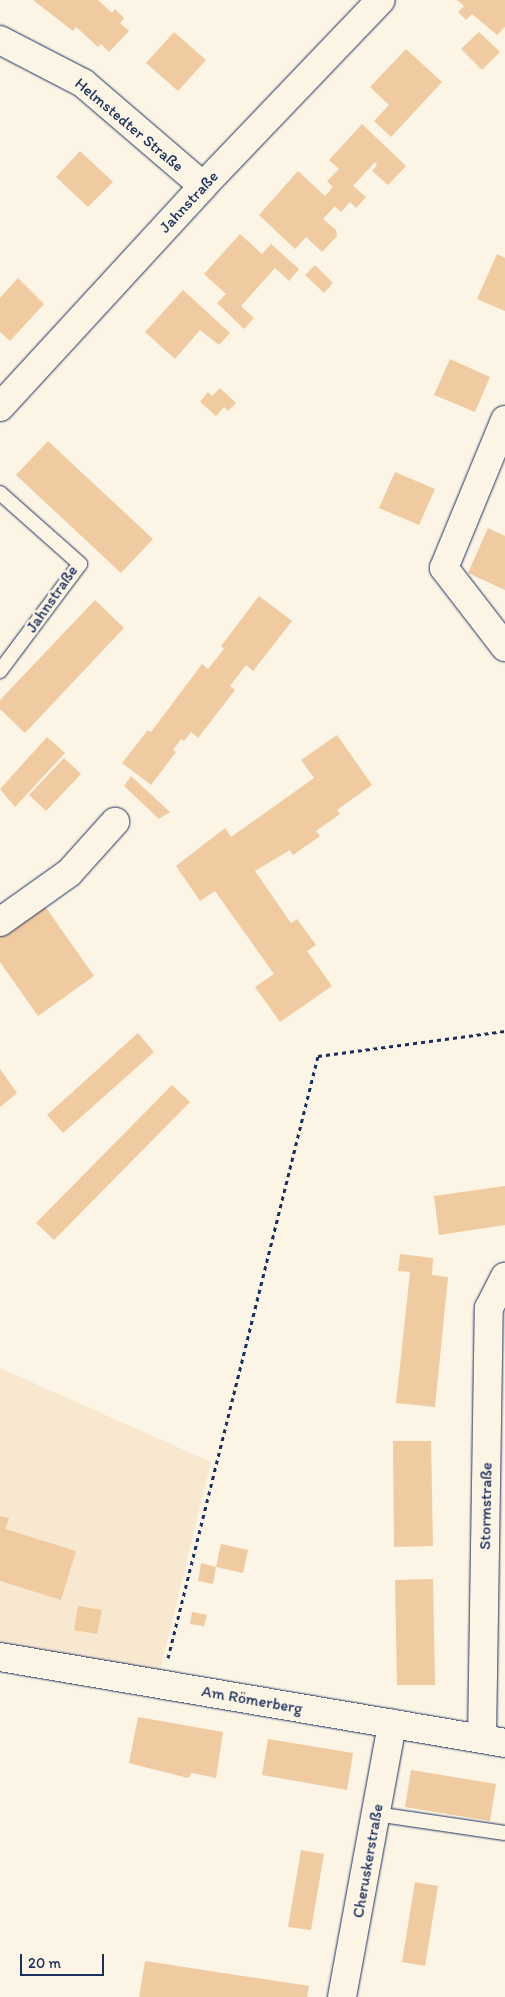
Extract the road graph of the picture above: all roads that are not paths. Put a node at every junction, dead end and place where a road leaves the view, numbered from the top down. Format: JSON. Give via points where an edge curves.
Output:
{"nodes":[{"id":1,"x":381,"y":0,"type":"edge"},
{"id":2,"x":0,"y":40,"type":"edge"},
{"id":3,"x":203,"y":186,"type":"junction"},
{"id":4,"x":0,"y":407,"type":"edge"},
{"id":5,"x":505,"y":420,"type":"edge"},
{"id":6,"x":0,"y":493,"type":"edge"},
{"id":7,"x":505,"y":647,"type":"edge"},
{"id":8,"x":0,"y":671,"type":"edge"},
{"id":9,"x":115,"y":822,"type":"dead end"},
{"id":10,"x":0,"y":922,"type":"edge"},
{"id":11,"x":505,"y":1277,"type":"edge"},
{"id":12,"x":0,"y":1657,"type":"edge"},
{"id":13,"x":392,"y":1724,"type":"junction"},
{"id":14,"x":494,"y":1741,"type":"edge"},
{"id":15,"x":376,"y":1814,"type":"junction"},
{"id":16,"x":505,"y":1833,"type":"edge"},
{"id":17,"x":342,"y":1997,"type":"edge"}],
"edges":[{"from":1,"to":3,"type":"street","name":"Jahnstraße"},
{"from":2,"to":3,"type":"street","name":"Helmstedter Straße","via":[[84,83]]},
{"from":3,"to":4,"type":"street","name":"Jahnstraße"},
{"from":5,"to":7,"type":"street","via":[[444,568]]},
{"from":6,"to":8,"type":"lane","name":"Jahnstraße","via":[[80,564]]},
{"from":9,"to":10,"type":"street","via":[[69,873]]},
{"from":11,"to":14,"type":"street","name":"Stormstraße","via":[[489,1308]]},
{"from":12,"to":13,"type":"street","name":"Am Römerberg"},
{"from":13,"to":14,"type":"street","name":"Am Römerberg"},
{"from":13,"to":15,"type":"street","name":"Cheruskerstraße"},
{"from":15,"to":16,"type":"lane"},
{"from":15,"to":17,"type":"street","name":"Cheruskerstraße"}]}
